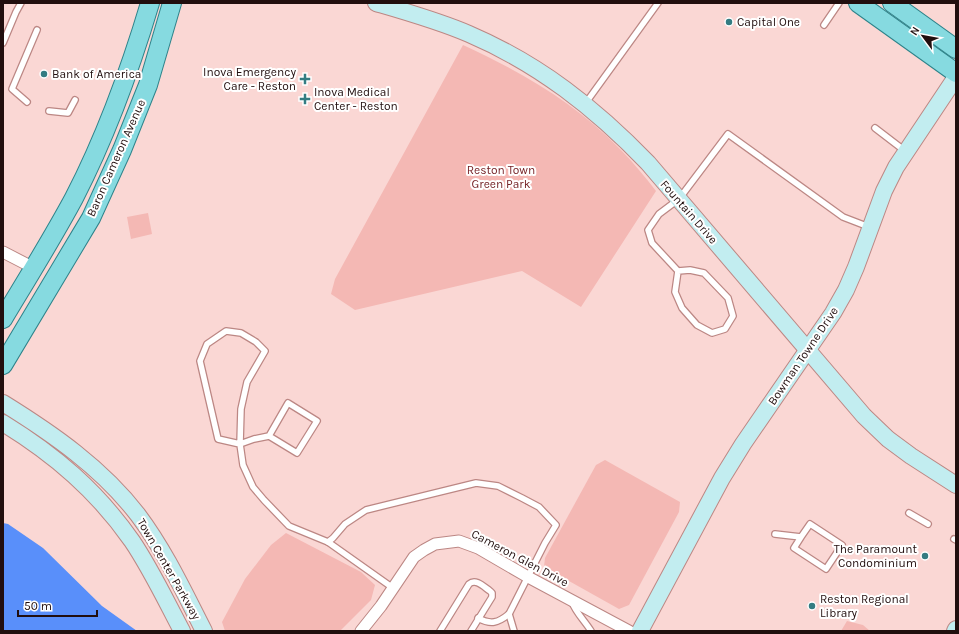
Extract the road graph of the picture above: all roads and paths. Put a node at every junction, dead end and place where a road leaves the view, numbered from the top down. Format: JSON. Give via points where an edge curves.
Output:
{"nodes":[{"id":1,"x":21,"y":3,"type":"edge"},
{"id":2,"x":150,"y":3,"type":"edge"},
{"id":3,"x":172,"y":3,"type":"edge"},
{"id":4,"x":376,"y":3,"type":"edge"},
{"id":5,"x":658,"y":3,"type":"edge"},
{"id":6,"x":839,"y":3,"type":"edge"},
{"id":7,"x":858,"y":3,"type":"edge"},
{"id":8,"x":892,"y":3,"type":"edge"},
{"id":9,"x":824,"y":25,"type":"dead end"},
{"id":10,"x":37,"y":30,"type":"dead end"},
{"id":11,"x":3,"y":43,"type":"edge"},
{"id":12,"x":956,"y":49,"type":"edge"},
{"id":13,"x":956,"y":73,"type":"edge"},
{"id":14,"x":956,"y":77,"type":"edge"},
{"id":15,"x":75,"y":100,"type":"dead end"},
{"id":16,"x":27,"y":102,"type":"dead end"},
{"id":17,"x":585,"y":104,"type":"junction"},
{"id":18,"x":49,"y":112,"type":"dead end"},
{"id":19,"x":875,"y":128,"type":"dead end"},
{"id":20,"x":906,"y":151,"type":"junction"},
{"id":21,"x":678,"y":199,"type":"junction"},
{"id":22,"x":871,"y":228,"type":"junction"},
{"id":23,"x":3,"y":252,"type":"edge"},
{"id":24,"x":34,"y":268,"type":"junction"},
{"id":25,"x":678,"y":271,"type":"junction"},
{"id":26,"x":3,"y":319,"type":"edge"},
{"id":27,"x":808,"y":350,"type":"junction"},
{"id":28,"x":3,"y":365,"type":"edge"},
{"id":29,"x":3,"y":403,"type":"edge"},
{"id":30,"x":3,"y":423,"type":"edge"},
{"id":31,"x":269,"y":436,"type":"junction"},
{"id":32,"x":240,"y":444,"type":"junction"},
{"id":33,"x":956,"y":485,"type":"edge"},
{"id":34,"x":909,"y":513,"type":"dead end"},
{"id":35,"x":928,"y":524,"type":"dead end"},
{"id":36,"x":775,"y":534,"type":"dead end"},
{"id":37,"x":801,"y":537,"type":"junction"},
{"id":38,"x":328,"y":542,"type":"junction"},
{"id":39,"x":528,"y":577,"type":"junction"},
{"id":40,"x":393,"y":588,"type":"junction"},
{"id":41,"x":571,"y":600,"type":"junction"},
{"id":42,"x":509,"y":614,"type":"junction"},
{"id":43,"x":478,"y":618,"type":"junction"},
{"id":44,"x":182,"y":631,"type":"edge"},
{"id":45,"x":204,"y":631,"type":"edge"},
{"id":46,"x":361,"y":631,"type":"edge"},
{"id":47,"x":440,"y":631,"type":"edge"},
{"id":48,"x":471,"y":631,"type":"edge"},
{"id":49,"x":514,"y":631,"type":"edge"},
{"id":50,"x":591,"y":631,"type":"edge"},
{"id":51,"x":629,"y":631,"type":"edge"},
{"id":52,"x":640,"y":631,"type":"edge"}],
"edges":[{"from":1,"to":11,"type":"lane"},
{"from":2,"to":24,"type":"main road","name":"Baron Cameron Avenue","via":[[125,81],[101,141],[74,197]]},
{"from":3,"to":28,"type":"main road","name":"Baron Cameron Avenue","via":[[148,85],[91,218]]},
{"from":4,"to":17,"type":"street","name":"Fountain Drive","via":[[456,29],[503,50],[536,69]]},
{"from":5,"to":17,"type":"lane"},
{"from":6,"to":9,"type":"lane"},
{"from":7,"to":13,"type":"main road"},
{"from":8,"to":12,"type":"main road"},
{"from":10,"to":16,"type":"lane","via":[[12,89]]},
{"from":14,"to":20,"type":"street","name":"Bowman Towne Drive"},
{"from":15,"to":18,"type":"lane","via":[[68,113]]},
{"from":17,"to":21,"type":"street","name":"Fountain Drive","via":[[622,136]]},
{"from":19,"to":20,"type":"lane"},
{"from":20,"to":22,"type":"street","name":"Bowman Towne Drive","via":[[884,192]]},
{"from":21,"to":22,"type":"lane","via":[[728,134],[843,218]]},
{"from":21,"to":25,"type":"lane","via":[[659,214],[648,230],[652,243]]},
{"from":21,"to":27,"type":"street","name":"Fountain Drive"},
{"from":22,"to":27,"type":"street","name":"Bowman Towne Drive","via":[[846,290]]},
{"from":23,"to":24,"type":"street"},
{"from":24,"to":26,"type":"main road","name":"Baron Cameron Avenue"},
{"from":25,"to":25,"type":"lane","via":[[675,292],[682,308],[697,325],[712,334],[726,329],[732,316],[728,298],[704,273]]},
{"from":27,"to":33,"type":"street","name":"Fountain Drive","via":[[864,416],[888,439]]},
{"from":27,"to":52,"type":"street","name":"Bowman Towne Drive","via":[[716,487]]},
{"from":29,"to":45,"type":"street","name":"Town Center Parkway","via":[[65,444],[101,475],[138,514]]},
{"from":30,"to":44,"type":"street","name":"Town Center Parkway","via":[[29,439],[70,471],[112,514],[133,542]]},
{"from":31,"to":31,"type":"lane","via":[[298,453],[317,421],[288,403]]},
{"from":31,"to":32,"type":"lane"},
{"from":32,"to":32,"type":"lane","via":[[241,409],[247,382],[265,351],[241,333],[226,332],[207,344],[200,361],[218,439]]},
{"from":32,"to":38,"type":"lane","via":[[244,465],[253,487],[264,500],[289,526]]},
{"from":34,"to":35,"type":"lane"},
{"from":36,"to":37,"type":"lane"},
{"from":37,"to":37,"type":"lane","via":[[810,524],[842,545],[826,569],[794,548]]},
{"from":38,"to":39,"type":"lane","via":[[345,524],[366,510],[476,483],[498,486],[539,507],[556,525]]},
{"from":38,"to":40,"type":"lane"},
{"from":39,"to":40,"type":"street","name":"Cameron Glen Drive","via":[[478,548],[459,541],[435,544],[414,557]]},
{"from":39,"to":41,"type":"street","name":"Cameron Glen Drive"},
{"from":39,"to":42,"type":"lane"},
{"from":40,"to":46,"type":"street","name":"Cameron Glen Drive"},
{"from":41,"to":50,"type":"lane","via":[[574,609]]},
{"from":41,"to":51,"type":"street","name":"Cameron Glen Drive"},
{"from":42,"to":43,"type":"lane","via":[[492,623]]},
{"from":42,"to":49,"type":"lane"},
{"from":43,"to":47,"type":"lane","via":[[492,593],[475,581],[469,584]]},
{"from":43,"to":48,"type":"lane"}]}
